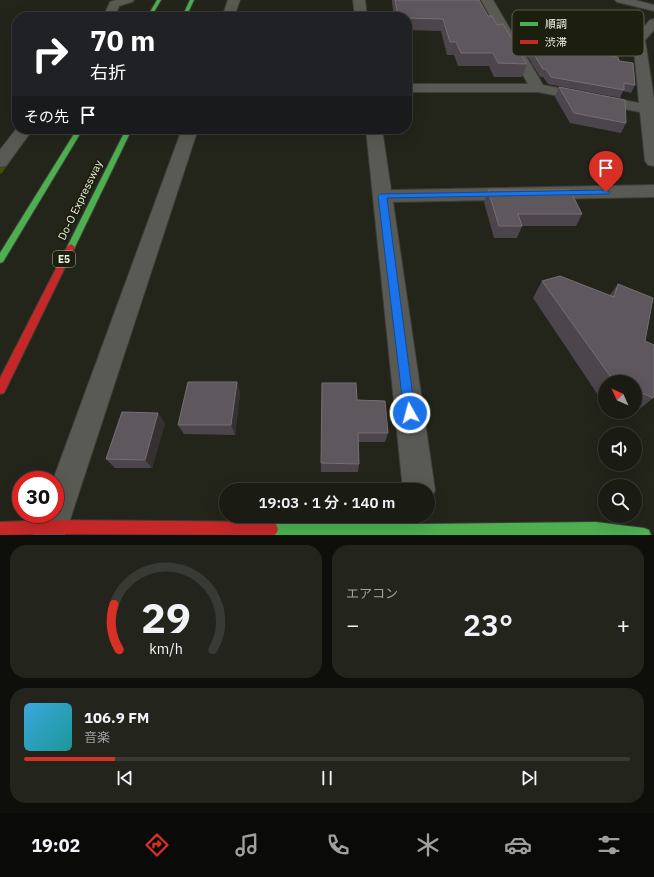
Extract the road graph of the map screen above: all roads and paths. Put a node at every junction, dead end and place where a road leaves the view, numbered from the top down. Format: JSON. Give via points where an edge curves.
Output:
{"nodes":[{"id":1,"x":159,"y":0,"type":"edge"},
{"id":2,"x":192,"y":0,"type":"edge"},
{"id":3,"x":234,"y":0,"type":"edge"},
{"id":4,"x":359,"y":0,"type":"edge"},
{"id":5,"x":487,"y":0,"type":"edge"},
{"id":6,"x":621,"y":0,"type":"edge"},
{"id":7,"x":121,"y":2,"type":"edge"},
{"id":8,"x":654,"y":8,"type":"edge"},
{"id":9,"x":110,"y":12,"type":"edge"},
{"id":10,"x":152,"y":12,"type":"edge"},
{"id":11,"x":186,"y":12,"type":"edge"},
{"id":12,"x":230,"y":12,"type":"edge"},
{"id":13,"x":360,"y":12,"type":"edge"},
{"id":14,"x":654,"y":23,"type":"edge"},
{"id":15,"x":644,"y":34,"type":"edge"},
{"id":16,"x":512,"y":43,"type":"edge"},
{"id":17,"x":519,"y":56,"type":"edge"},
{"id":18,"x":642,"y":56,"type":"edge"},
{"id":19,"x":412,"y":88,"type":"edge"},
{"id":20,"x":538,"y":88,"type":"junction"},
{"id":21,"x":651,"y":110,"type":"edge"},
{"id":22,"x":21,"y":134,"type":"edge"},
{"id":23,"x":77,"y":134,"type":"edge"},
{"id":24,"x":127,"y":134,"type":"edge"},
{"id":25,"x":188,"y":134,"type":"edge"},
{"id":26,"x":375,"y":134,"type":"edge"},
{"id":27,"x":654,"y":161,"type":"edge"},
{"id":28,"x":0,"y":162,"type":"edge"},
{"id":29,"x":654,"y":191,"type":"edge"},
{"id":30,"x":382,"y":196,"type":"junction"},
{"id":31,"x":0,"y":260,"type":"edge"},
{"id":32,"x":0,"y":389,"type":"edge"},
{"id":33,"x":418,"y":483,"type":"edge"},
{"id":34,"x":424,"y":523,"type":"edge"},
{"id":35,"x":2,"y":529,"type":"edge"},
{"id":36,"x":50,"y":531,"type":"edge"},
{"id":37,"x":644,"y":535,"type":"edge"}],
"edges":[{"from":1,"to":10,"type":"main road"},
{"from":2,"to":11,"type":"main road"},
{"from":3,"to":12,"type":"street"},
{"from":4,"to":13,"type":"street"},
{"from":5,"to":16,"type":"street"},
{"from":6,"to":8,"type":"street"},
{"from":7,"to":9,"type":"street","via":[[112,6]]},
{"from":14,"to":15,"type":"street"},
{"from":17,"to":20,"type":"street"},
{"from":18,"to":21,"type":"street"},
{"from":19,"to":20,"type":"street"},
{"from":20,"to":21,"type":"street"},
{"from":21,"to":27,"type":"street"},
{"from":22,"to":28,"type":"street"},
{"from":23,"to":31,"type":"main road"},
{"from":24,"to":32,"type":"main road","name":"Do-O Expressway","number":"E5"},
{"from":25,"to":36,"type":"street"},
{"from":26,"to":30,"type":"street"},
{"from":29,"to":30,"type":"street"},
{"from":30,"to":33,"type":"street"},
{"from":34,"to":36,"type":"main road"},
{"from":34,"to":37,"type":"main road","via":[[596,529]]},
{"from":35,"to":36,"type":"main road"}]}
